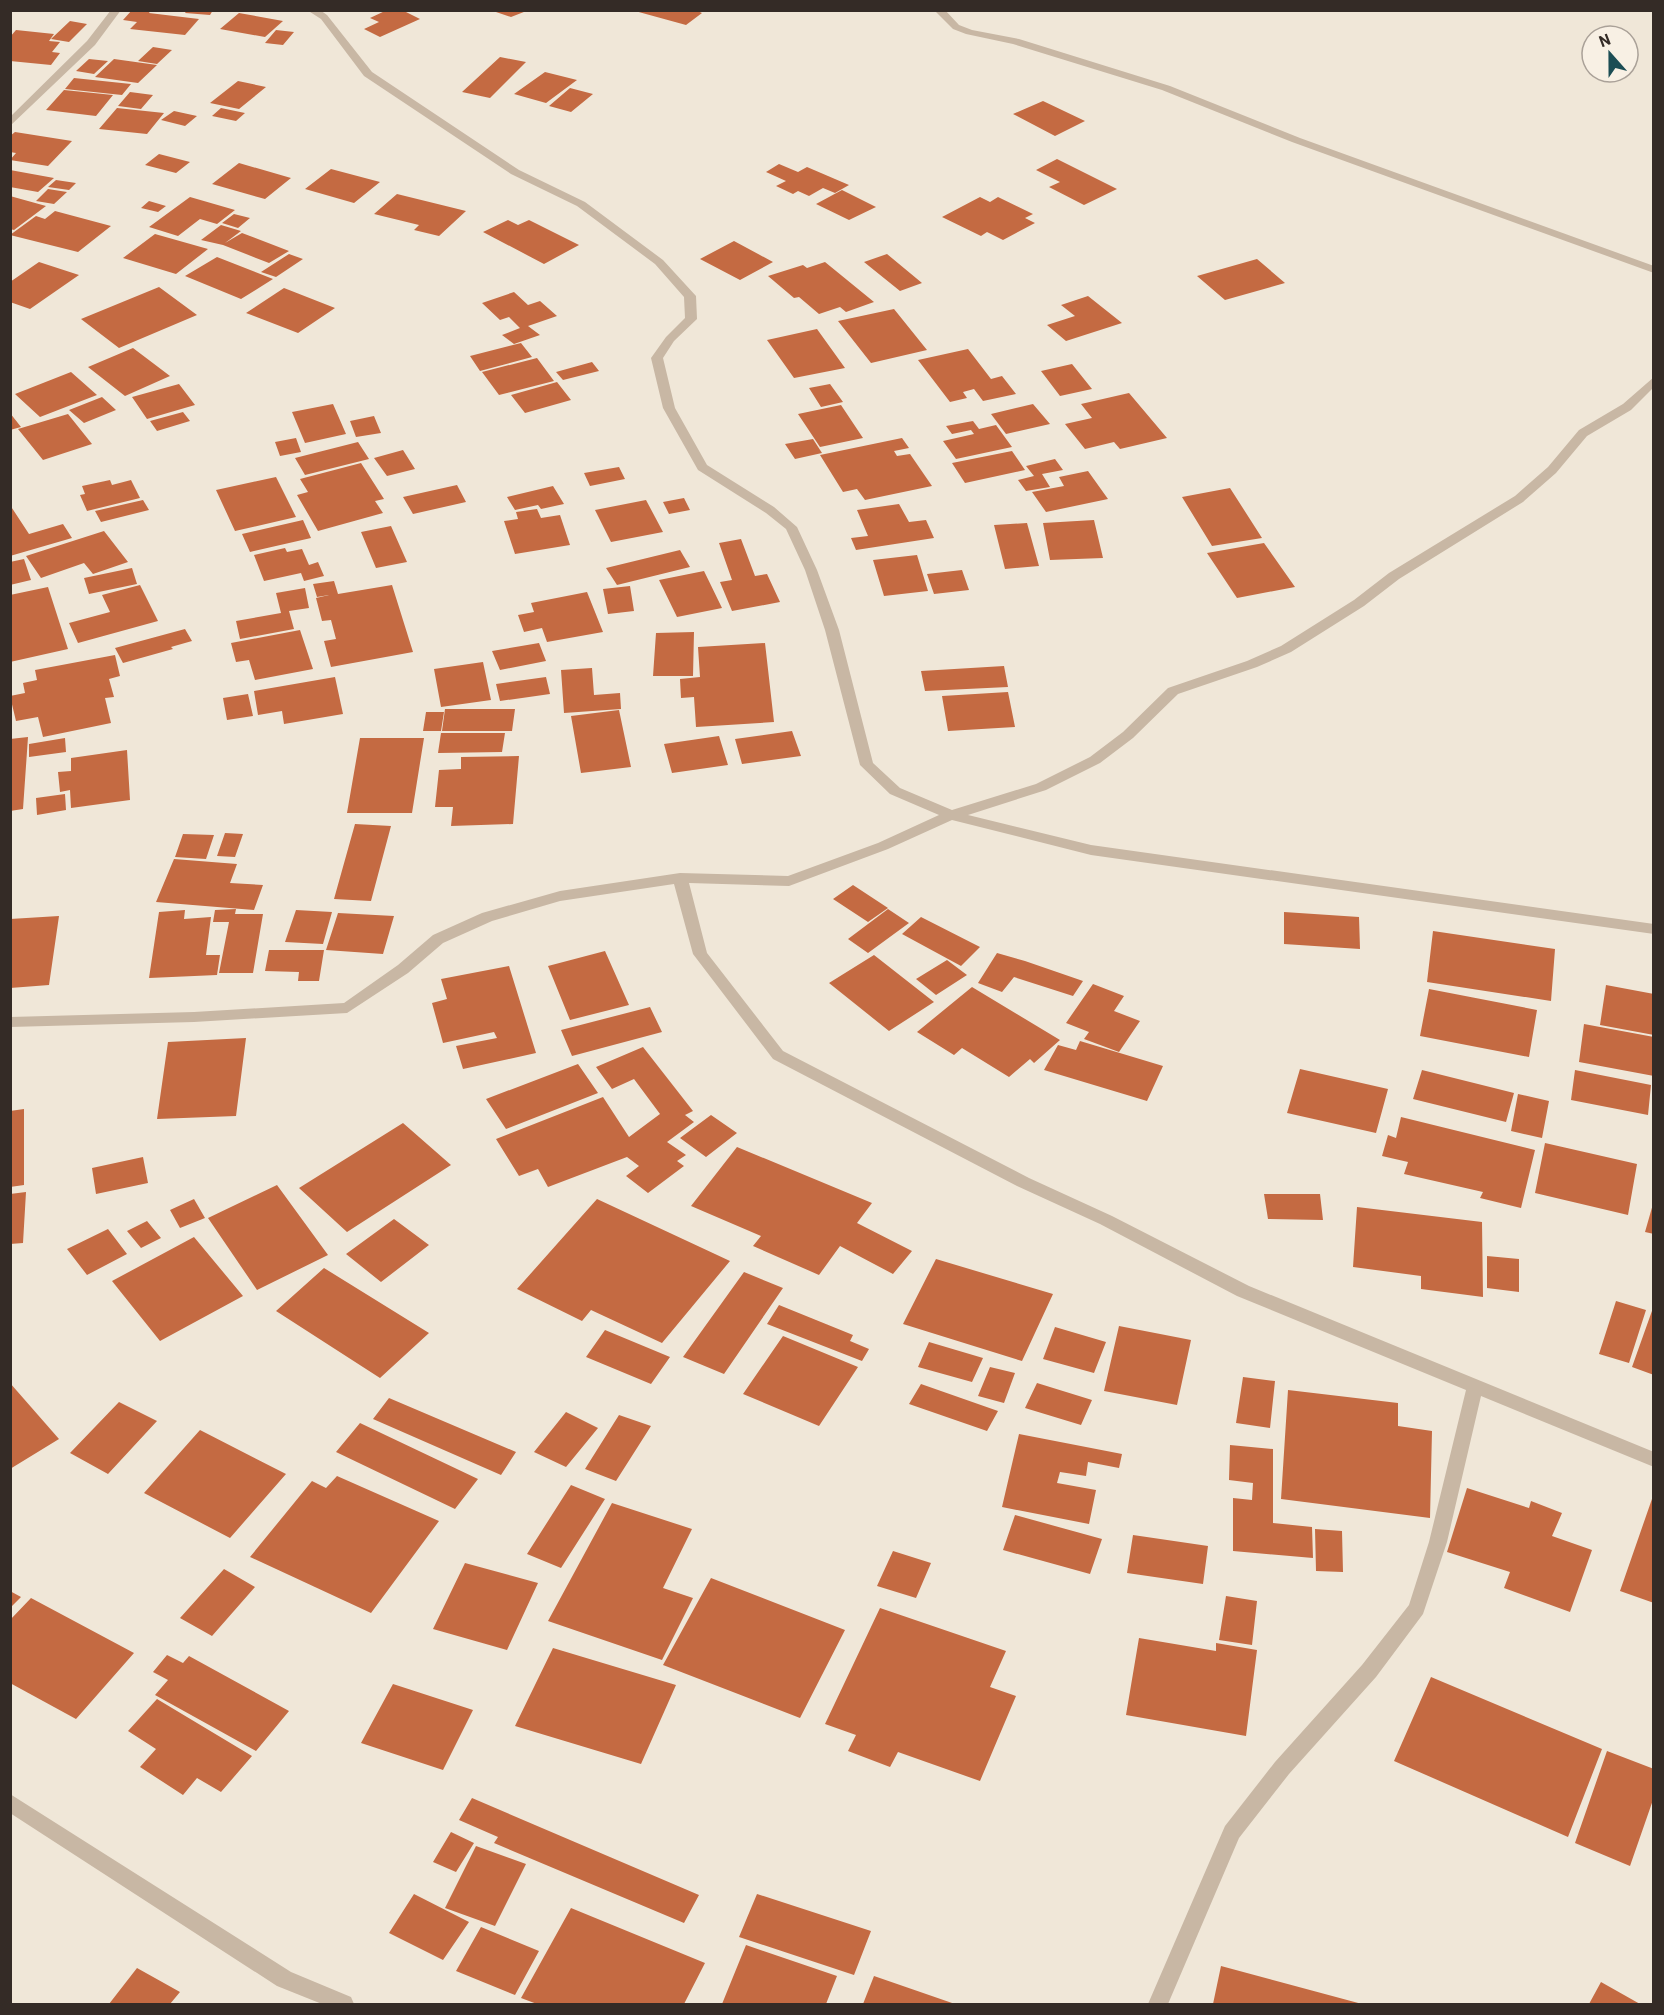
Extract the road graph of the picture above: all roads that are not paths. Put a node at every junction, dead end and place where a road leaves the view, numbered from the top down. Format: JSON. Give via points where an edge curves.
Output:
{"nodes":[{"id":1,"x":116,"y":10,"type":"edge"},
{"id":2,"x":312,"y":10,"type":"edge"},
{"id":3,"x":939,"y":10,"type":"edge"},
{"id":4,"x":10,"y":123,"type":"edge"},
{"id":5,"x":1653,"y":270,"type":"edge"},
{"id":6,"x":1653,"y":380,"type":"edge"},
{"id":7,"x":951,"y":815,"type":"junction"},
{"id":8,"x":680,"y":879,"type":"junction"},
{"id":9,"x":1653,"y":929,"type":"edge"},
{"id":10,"x":10,"y":1022,"type":"edge"},
{"id":11,"x":1475,"y":1387,"type":"junction"},
{"id":12,"x":1653,"y":1460,"type":"edge"},
{"id":13,"x":10,"y":1802,"type":"edge"},
{"id":14,"x":344,"y":2004,"type":"edge"},
{"id":15,"x":1158,"y":2004,"type":"edge"}],
"edges":[{"from":1,"to":4,"type":"street","via":[[91,43]]},
{"from":2,"to":7,"type":"street","via":[[324,17],[368,74],[515,172],[581,204],[659,262],[690,297],[691,319],[657,358],[669,408],[702,467],[791,527],[812,570],[832,630],[867,765],[895,791]]},
{"from":3,"to":5,"type":"street","via":[[956,27],[969,32],[1015,41],[1166,88],[1296,140]]},
{"from":6,"to":7,"type":"street","via":[[1627,408],[1583,433],[1552,470],[1519,499],[1394,576],[1295,644],[1252,664],[1173,691],[1128,735],[1095,760],[1041,787]]},
{"from":7,"to":8,"type":"street","via":[[883,846],[789,881]]},
{"from":7,"to":9,"type":"street","via":[[1091,849]]},
{"from":8,"to":10,"type":"street","via":[[560,896],[487,917],[438,939],[347,1008]]},
{"from":8,"to":11,"type":"street","via":[[700,954],[778,1055],[1243,1291]]},
{"from":11,"to":12,"type":"street"},
{"from":11,"to":15,"type":"street","via":[[1438,1542],[1417,1609],[1232,1832]]},
{"from":13,"to":14,"type":"street","via":[[284,1979]]}]}
